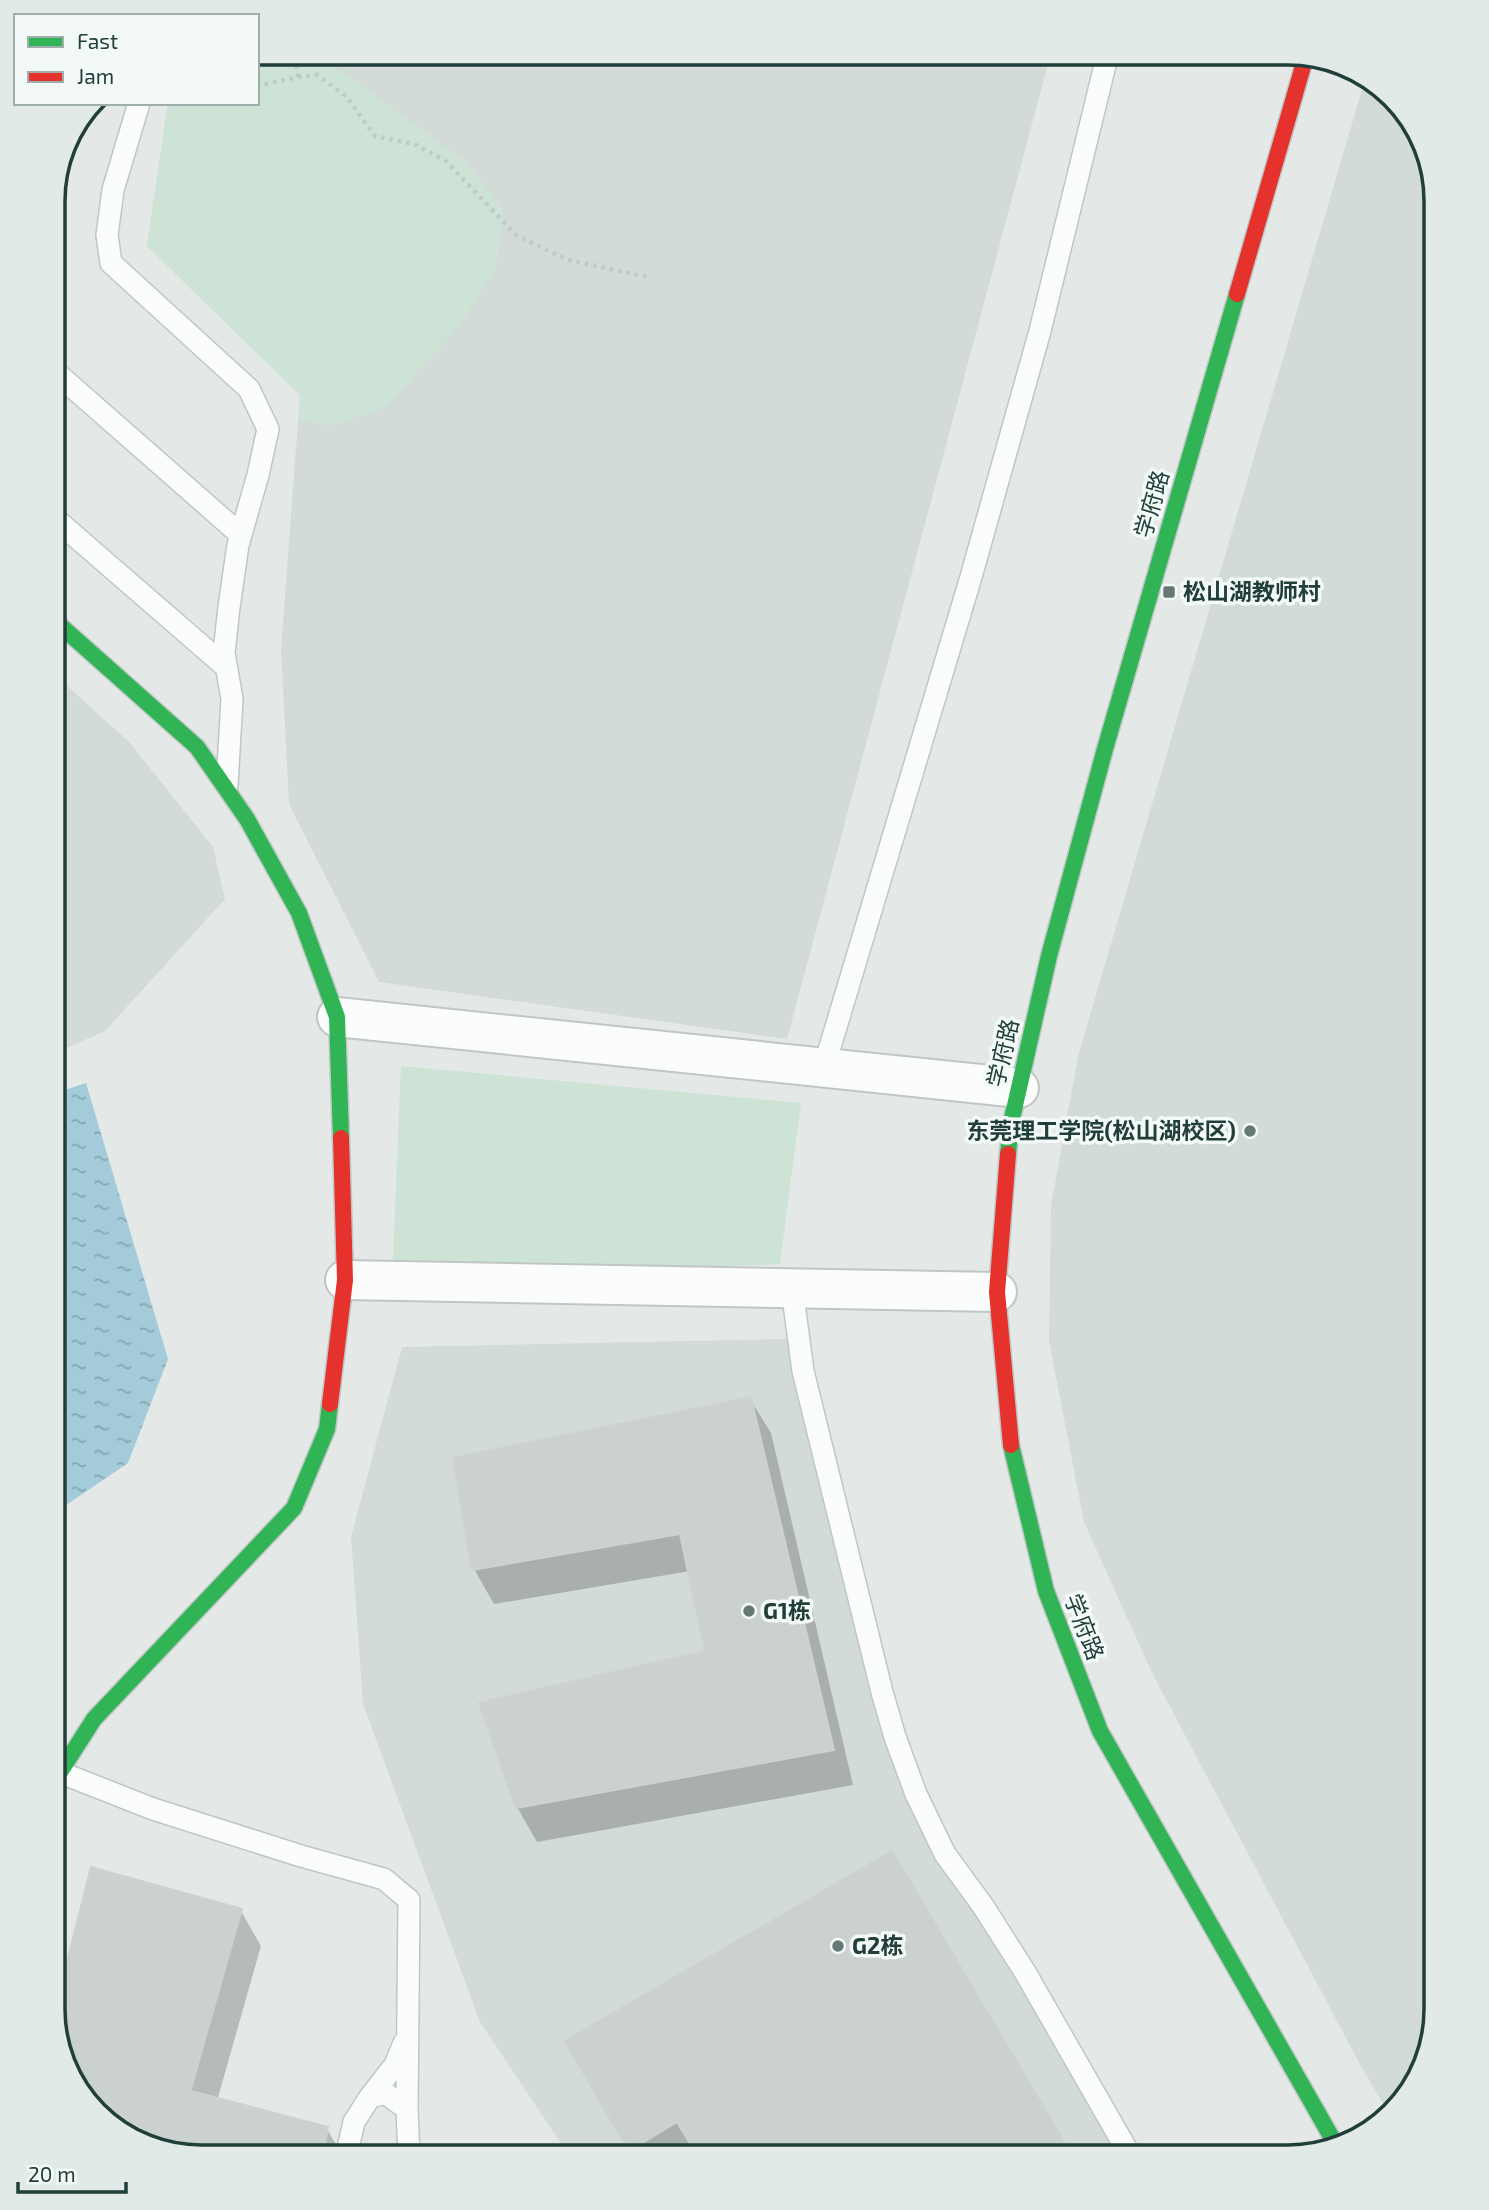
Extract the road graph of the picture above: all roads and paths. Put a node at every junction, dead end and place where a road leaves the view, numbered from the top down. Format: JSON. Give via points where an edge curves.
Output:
{"nodes":[{"id":1,"x":297,"y":65,"type":"edge"},
{"id":2,"x":1105,"y":65,"type":"edge"},
{"id":3,"x":1303,"y":66,"type":"edge"},
{"id":4,"x":298,"y":77,"type":"junction"},
{"id":5,"x":259,"y":81,"type":"edge"},
{"id":6,"x":138,"y":105,"type":"edge"},
{"id":7,"x":648,"y":277,"type":"dead end"},
{"id":8,"x":65,"y":381,"type":"edge"},
{"id":9,"x":65,"y":526,"type":"edge"},
{"id":10,"x":241,"y":536,"type":"junction"},
{"id":11,"x":65,"y":630,"type":"edge"},
{"id":12,"x":226,"y":667,"type":"junction"},
{"id":13,"x":227,"y":790,"type":"junction"},
{"id":14,"x":337,"y":1017,"type":"junction"},
{"id":15,"x":824,"y":1067,"type":"junction"},
{"id":16,"x":1019,"y":1088,"type":"junction"},
{"id":17,"x":345,"y":1280,"type":"junction"},
{"id":18,"x":792,"y":1289,"type":"junction"},
{"id":19,"x":997,"y":1292,"type":"junction"},
{"id":20,"x":65,"y":1764,"type":"edge"},
{"id":21,"x":65,"y":1781,"type":"edge"},
{"id":22,"x":409,"y":2033,"type":"junction"},
{"id":23,"x":370,"y":2097,"type":"junction"},
{"id":24,"x":407,"y":2109,"type":"junction"},
{"id":25,"x":1332,"y":2138,"type":"edge"},
{"id":26,"x":349,"y":2145,"type":"edge"},
{"id":27,"x":409,"y":2145,"type":"edge"},
{"id":28,"x":1124,"y":2145,"type":"edge"}],
"edges":[{"from":1,"to":4,"type":"path"},
{"from":2,"to":15,"type":"lane","via":[[1040,331],[971,577]]},
{"from":3,"to":16,"type":"street","name":"学府路","via":[[1105,749]]},
{"from":4,"to":5,"type":"path","via":[[266,84]]},
{"from":4,"to":7,"type":"path","via":[[317,75],[346,96],[375,136],[414,144],[446,161],[516,235],[568,260]]},
{"from":6,"to":10,"type":"lane","via":[[114,190],[107,235],[111,262],[249,389],[268,429]]},
{"from":8,"to":10,"type":"lane"},
{"from":9,"to":12,"type":"lane"},
{"from":10,"to":12,"type":"lane","via":[[226,630]]},
{"from":11,"to":13,"type":"street","via":[[197,747]]},
{"from":12,"to":13,"type":"lane","via":[[232,699]]},
{"from":13,"to":14,"type":"street","via":[[299,914]]},
{"from":14,"to":15,"type":"street"},
{"from":14,"to":17,"type":"street"},
{"from":15,"to":16,"type":"street"},
{"from":16,"to":19,"type":"street","name":"学府路","via":[[1011,1123]]},
{"from":17,"to":18,"type":"street"},
{"from":17,"to":20,"type":"street","via":[[327,1429],[294,1508],[94,1719]]},
{"from":18,"to":19,"type":"street"},
{"from":18,"to":28,"type":"lane","via":[[803,1371],[882,1692],[916,1794],[945,1854],[1025,1972]]},
{"from":19,"to":25,"type":"street","name":"学府路","via":[[1010,1440],[1046,1591],[1100,1731]]},
{"from":21,"to":22,"type":"lane","via":[[384,1879],[410,1900]]},
{"from":22,"to":23,"type":"lane","via":[[395,2065]]},
{"from":22,"to":24,"type":"lane"},
{"from":23,"to":24,"type":"lane","via":[[385,2092]]},
{"from":23,"to":26,"type":"lane","via":[[354,2122]]},
{"from":24,"to":27,"type":"lane"}]}
